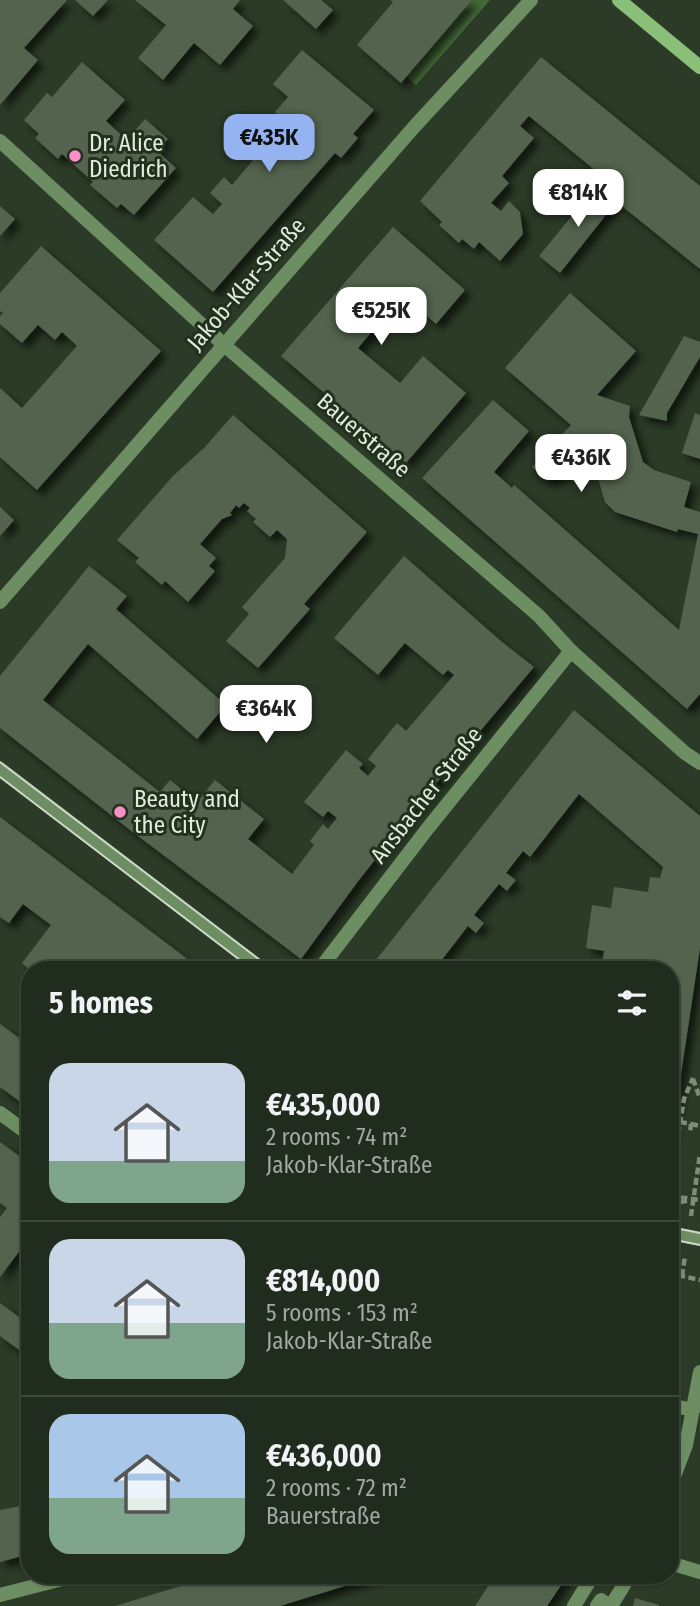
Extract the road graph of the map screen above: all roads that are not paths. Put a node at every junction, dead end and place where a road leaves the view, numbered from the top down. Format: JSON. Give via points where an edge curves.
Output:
{"nodes":[{"id":1,"x":531,"y":0,"type":"edge"},
{"id":2,"x":619,"y":0,"type":"edge"},
{"id":3,"x":700,"y":67,"type":"edge"},
{"id":4,"x":0,"y":141,"type":"edge"},
{"id":5,"x":223,"y":344,"type":"junction"},
{"id":6,"x":0,"y":602,"type":"edge"},
{"id":7,"x":571,"y":651,"type":"junction"},
{"id":8,"x":700,"y":763,"type":"edge"},
{"id":9,"x":0,"y":769,"type":"edge"},
{"id":10,"x":251,"y":961,"type":"edge"},
{"id":11,"x":327,"y":961,"type":"edge"},
{"id":12,"x":0,"y":1113,"type":"edge"},
{"id":13,"x":21,"y":1128,"type":"edge"},
{"id":14,"x":679,"y":1235,"type":"edge"},
{"id":15,"x":700,"y":1239,"type":"edge"},
{"id":16,"x":700,"y":1372,"type":"edge"},
{"id":17,"x":679,"y":1407,"type":"edge"},
{"id":18,"x":693,"y":1410,"type":"junction"},
{"id":19,"x":679,"y":1463,"type":"edge"},
{"id":20,"x":679,"y":1566,"type":"edge"},
{"id":21,"x":700,"y":1572,"type":"edge"},
{"id":22,"x":43,"y":1584,"type":"edge"},
{"id":23,"x":587,"y":1584,"type":"edge"},
{"id":24,"x":625,"y":1584,"type":"edge"},
{"id":25,"x":0,"y":1595,"type":"edge"},
{"id":26,"x":574,"y":1606,"type":"edge"},
{"id":27,"x":597,"y":1606,"type":"edge"},
{"id":28,"x":611,"y":1606,"type":"edge"}],
"edges":[{"from":1,"to":5,"type":"street","name":"Jakob-Klar-Straße"},
{"from":2,"to":3,"type":"main road"},
{"from":4,"to":5,"type":"street","name":"Bauerstraße"},
{"from":5,"to":6,"type":"street","name":"Jakob-Klar-Straße"},
{"from":5,"to":7,"type":"street","name":"Bauerstraße","via":[[539,616]]},
{"from":7,"to":8,"type":"street","name":"Bauerstraße"},
{"from":7,"to":11,"type":"street","name":"Ansbacher Straße"},
{"from":9,"to":10,"type":"street"},
{"from":12,"to":13,"type":"street"},
{"from":14,"to":15,"type":"street"},
{"from":16,"to":18,"type":"street"},
{"from":17,"to":18,"type":"street"},
{"from":18,"to":19,"type":"street"},
{"from":20,"to":21,"type":"street"},
{"from":22,"to":25,"type":"street"},
{"from":23,"to":26,"type":"street"},
{"from":24,"to":28,"type":"street"},
{"from":27,"to":28,"type":"street","via":[[601,1600]]}]}
